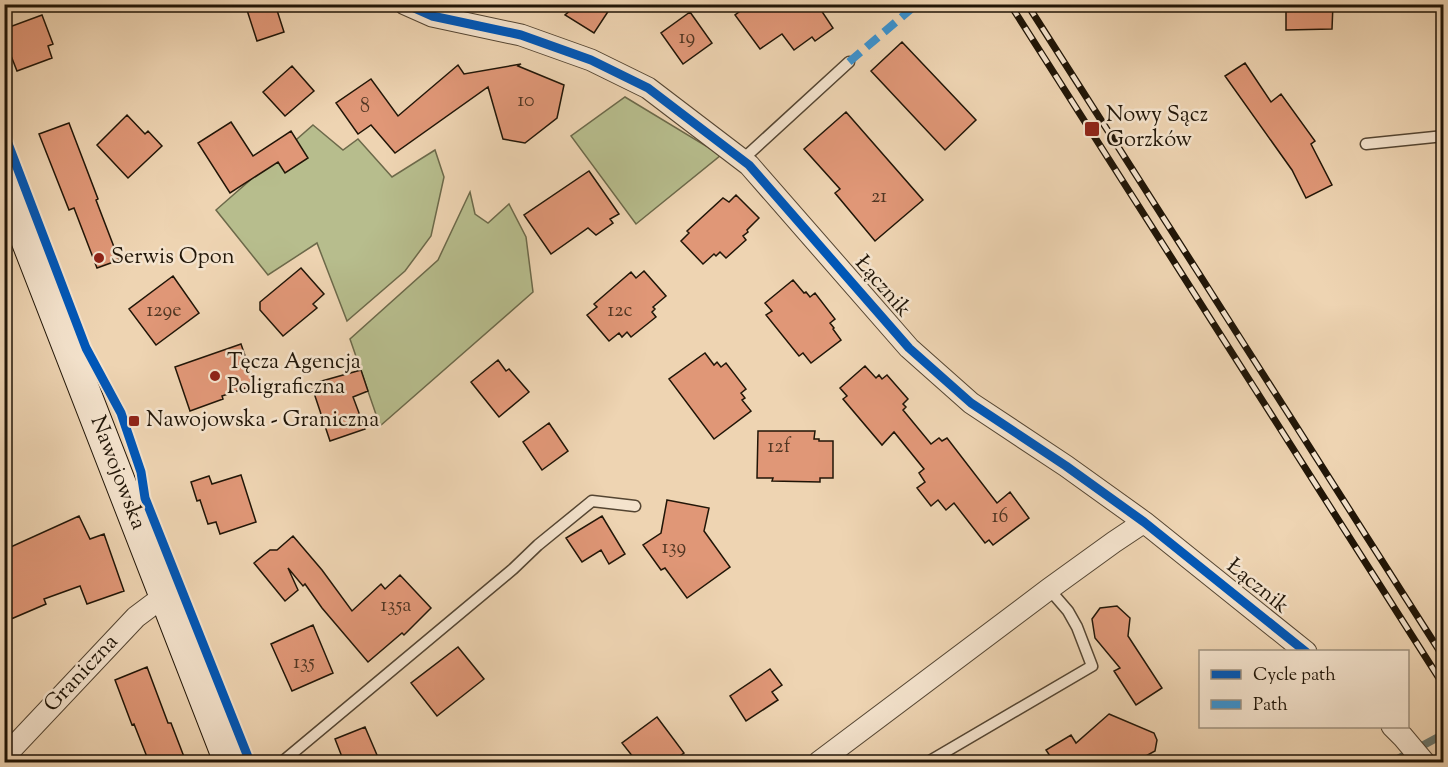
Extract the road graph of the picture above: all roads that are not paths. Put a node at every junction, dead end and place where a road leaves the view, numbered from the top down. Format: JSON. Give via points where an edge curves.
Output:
{"nodes":[{"id":1,"x":405,"y":4,"type":"edge"},
{"id":2,"x":849,"y":62,"type":"dead end"},
{"id":3,"x":1443,"y":136,"type":"edge"},
{"id":4,"x":1366,"y":144,"type":"dead end"},
{"id":5,"x":742,"y":159,"type":"junction"},
{"id":6,"x":4,"y":183,"type":"edge"},
{"id":7,"x":635,"y":506,"type":"dead end"},
{"id":8,"x":1144,"y":522,"type":"junction"},
{"id":9,"x":1049,"y":589,"type":"junction"},
{"id":10,"x":164,"y":596,"type":"junction"},
{"id":11,"x":1305,"y":650,"type":"edge"},
{"id":12,"x":1398,"y":732,"type":"edge"},
{"id":13,"x":4,"y":757,"type":"edge"},
{"id":14,"x":229,"y":762,"type":"edge"},
{"id":15,"x":282,"y":762,"type":"edge"},
{"id":16,"x":819,"y":762,"type":"edge"},
{"id":17,"x":928,"y":762,"type":"edge"},
{"id":18,"x":1423,"y":762,"type":"edge"}],
"edges":[{"from":1,"to":5,"type":"street","name":"Łącznik","via":[[432,16],[521,35],[591,60],[648,88]]},
{"from":2,"to":5,"type":"lane"},
{"from":3,"to":4,"type":"lane"},
{"from":5,"to":8,"type":"street","name":"Łącznik","via":[[909,348],[971,404]]},
{"from":6,"to":10,"type":"street","name":"Nawojowska"},
{"from":7,"to":15,"type":"lane","via":[[592,501]]},
{"from":8,"to":9,"type":"street"},
{"from":8,"to":11,"type":"street","name":"Łącznik"},
{"from":9,"to":16,"type":"street"},
{"from":9,"to":17,"type":"lane","via":[[1077,627],[1092,666]]},
{"from":10,"to":13,"type":"street","name":"Graniczna","via":[[136,617]]},
{"from":10,"to":14,"type":"street","name":"Nawojowska"},
{"from":12,"to":18,"type":"street"}]}
